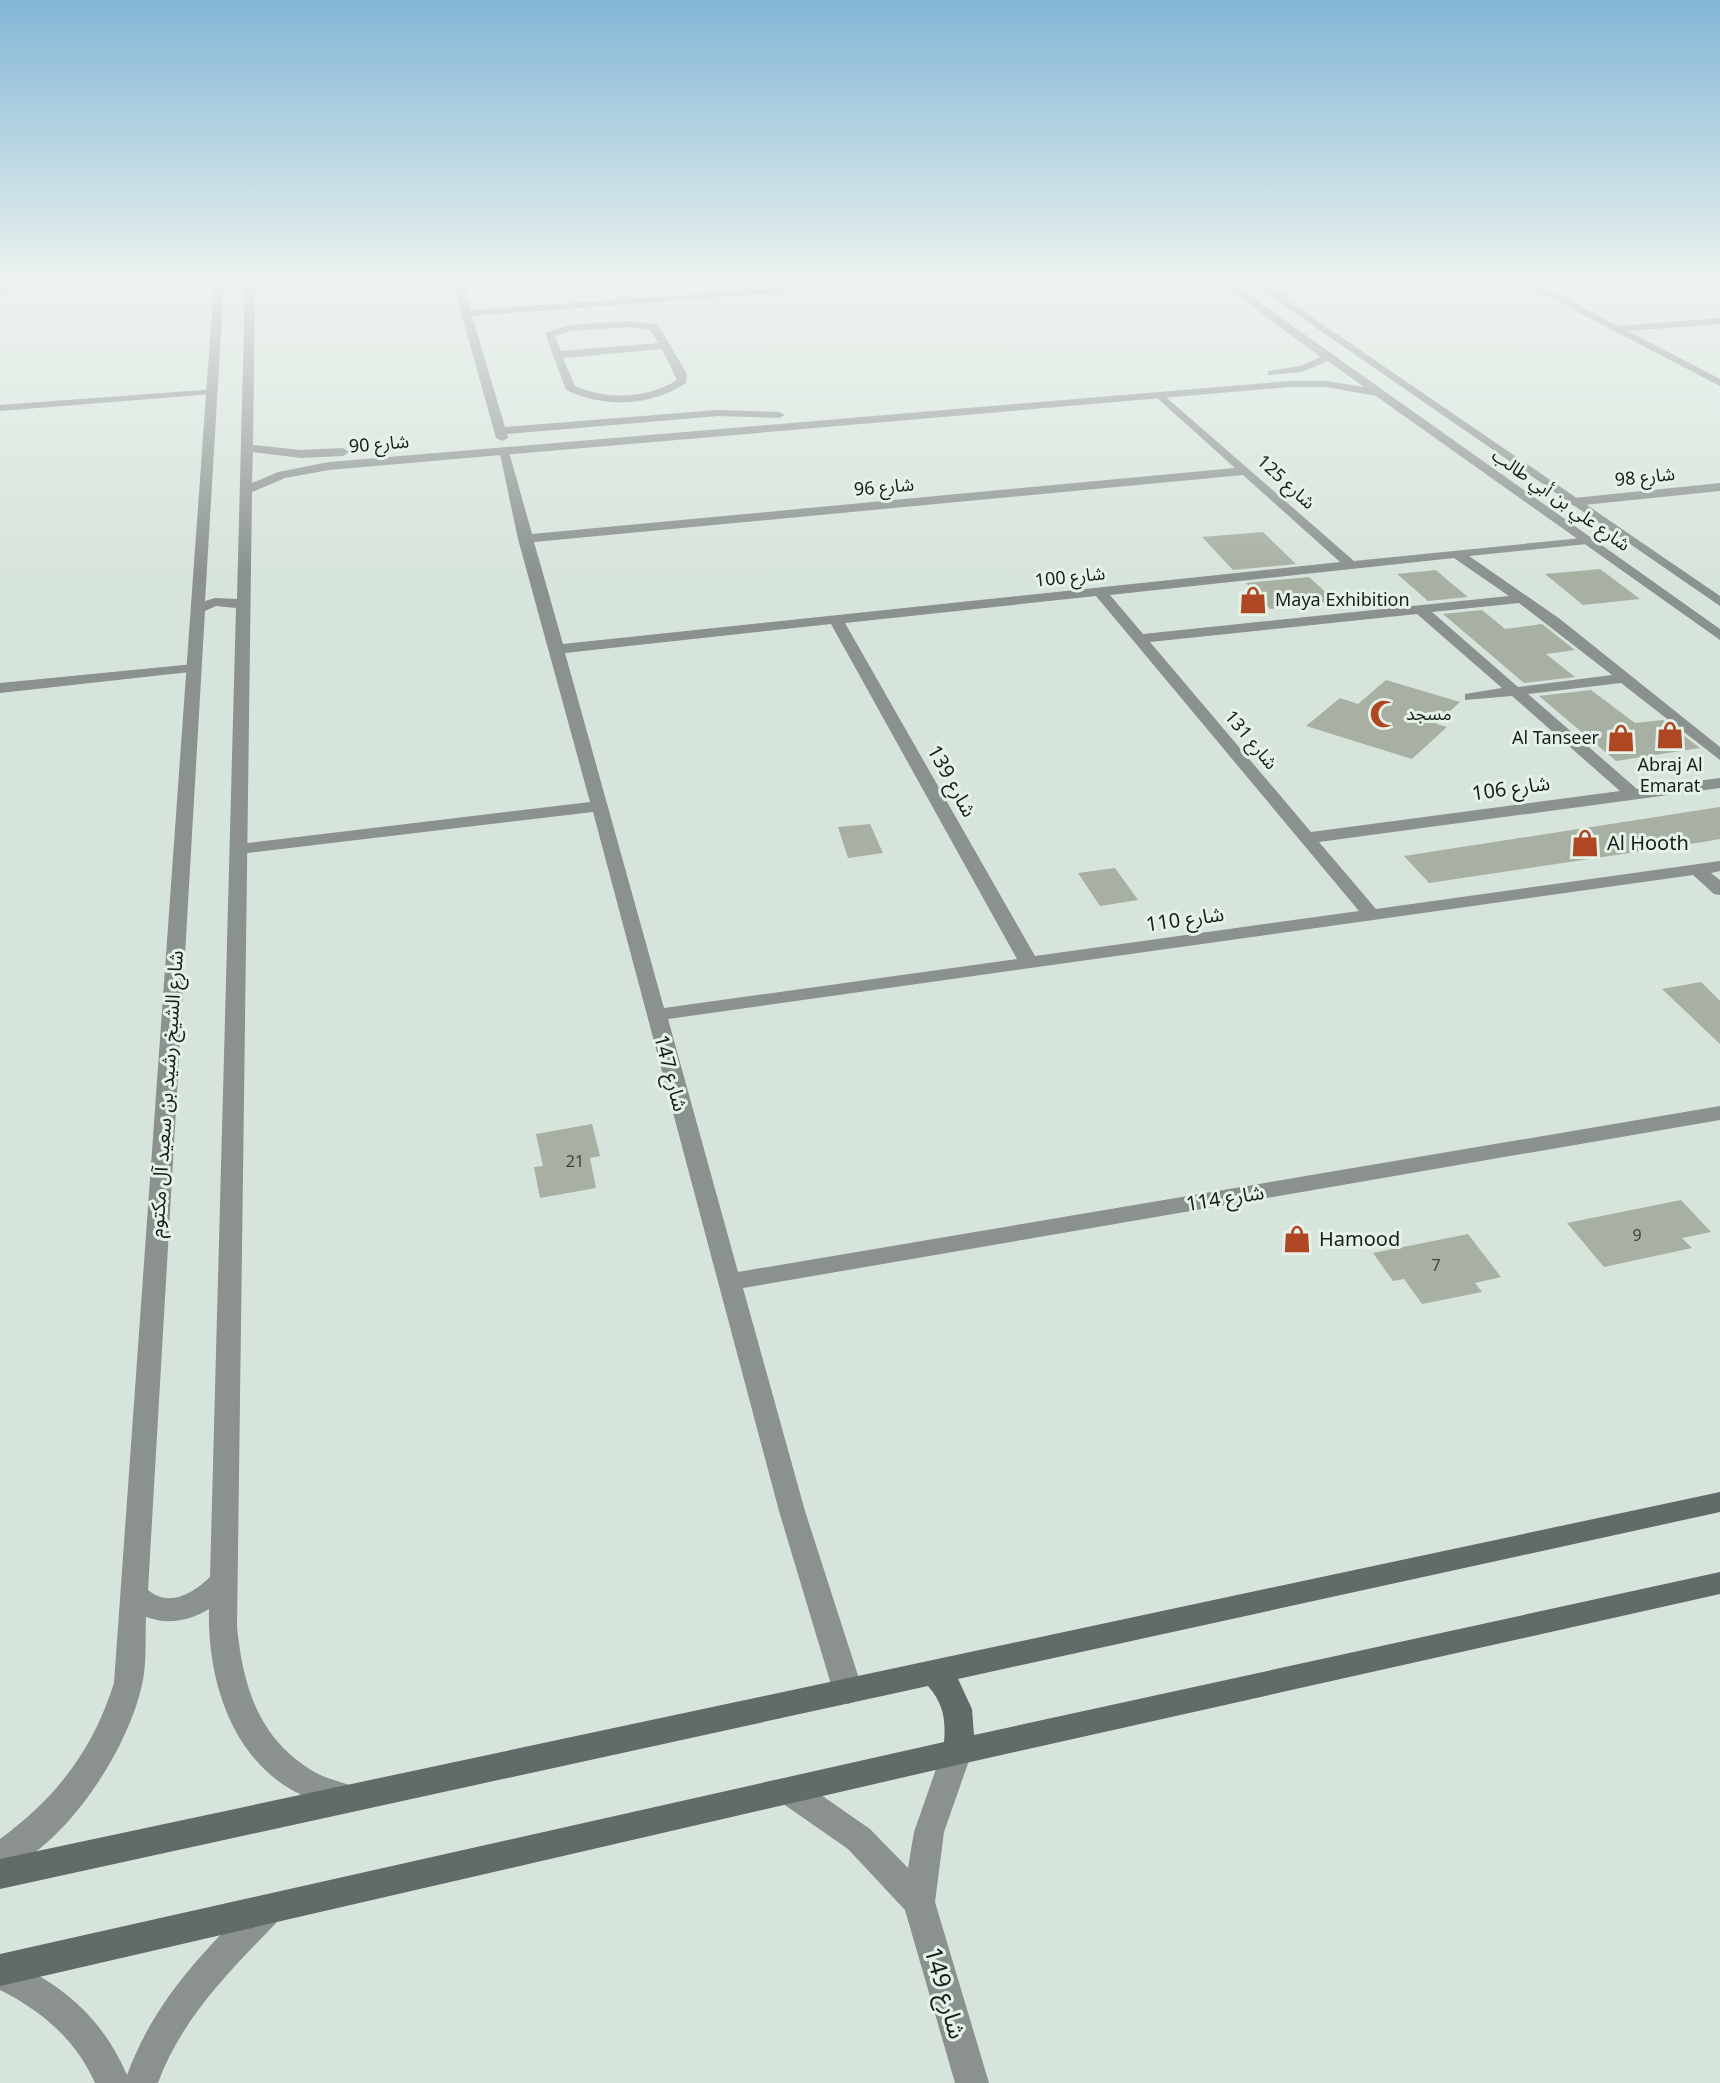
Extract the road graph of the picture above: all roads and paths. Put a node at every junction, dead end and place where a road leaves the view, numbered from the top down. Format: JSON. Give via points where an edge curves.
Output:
{"nodes":[{"id":1,"x":197,"y":380,"type":"edge"},
{"id":2,"x":226,"y":380,"type":"edge"},
{"id":3,"x":228,"y":380,"type":"edge"},
{"id":4,"x":485,"y":380,"type":"edge"},
{"id":5,"x":567,"y":380,"type":"edge"},
{"id":6,"x":682,"y":380,"type":"edge"},
{"id":7,"x":1196,"y":380,"type":"edge"},
{"id":8,"x":1232,"y":380,"type":"edge"},
{"id":9,"x":1361,"y":380,"type":"edge"},
{"id":10,"x":1397,"y":380,"type":"edge"},
{"id":11,"x":646,"y":382,"type":"dead end"},
{"id":12,"x":678,"y":385,"type":"junction"},
{"id":13,"x":612,"y":386,"type":"dead end"},
{"id":14,"x":1235,"y":389,"type":"junction"},
{"id":15,"x":1379,"y":393,"type":"junction"},
{"id":16,"x":586,"y":394,"type":"junction"},
{"id":17,"x":1160,"y":395,"type":"junction"},
{"id":18,"x":631,"y":397,"type":"junction"},
{"id":19,"x":0,"y":408,"type":"edge"},
{"id":20,"x":805,"y":413,"type":"junction"},
{"id":21,"x":779,"y":415,"type":"junction"},
{"id":22,"x":641,"y":423,"type":"junction"},
{"id":23,"x":817,"y":425,"type":"junction"},
{"id":24,"x":787,"y":427,"type":"junction"},
{"id":25,"x":501,"y":440,"type":"junction"},
{"id":26,"x":247,"y":448,"type":"junction"},
{"id":27,"x":404,"y":453,"type":"junction"},
{"id":28,"x":1246,"y":471,"type":"junction"},
{"id":29,"x":1720,"y":487,"type":"edge"},
{"id":30,"x":246,"y":490,"type":"junction"},
{"id":31,"x":1574,"y":502,"type":"junction"},
{"id":32,"x":525,"y":539,"type":"junction"},
{"id":33,"x":1587,"y":540,"type":"junction"},
{"id":34,"x":1457,"y":554,"type":"junction"},
{"id":35,"x":1351,"y":565,"type":"junction"},
{"id":36,"x":1100,"y":592,"type":"junction"},
{"id":37,"x":244,"y":595,"type":"junction"},
{"id":38,"x":1521,"y":599,"type":"junction"},
{"id":39,"x":197,"y":600,"type":"junction"},
{"id":40,"x":1720,"y":602,"type":"edge"},
{"id":41,"x":1420,"y":609,"type":"junction"},
{"id":42,"x":836,"y":620,"type":"junction"},
{"id":43,"x":1720,"y":636,"type":"edge"},
{"id":44,"x":1140,"y":639,"type":"junction"},
{"id":45,"x":558,"y":649,"type":"junction"},
{"id":46,"x":194,"y":668,"type":"junction"},
{"id":47,"x":1625,"y":678,"type":"junction"},
{"id":48,"x":0,"y":688,"type":"edge"},
{"id":49,"x":1515,"y":692,"type":"junction"},
{"id":50,"x":1470,"y":697,"type":"dead end"},
{"id":51,"x":1720,"y":755,"type":"edge"},
{"id":52,"x":1720,"y":783,"type":"edge"},
{"id":53,"x":1633,"y":794,"type":"junction"},
{"id":54,"x":598,"y":806,"type":"junction"},
{"id":55,"x":1307,"y":838,"type":"junction"},
{"id":56,"x":239,"y":849,"type":"junction"},
{"id":57,"x":1720,"y":866,"type":"edge"},
{"id":58,"x":1697,"y":869,"type":"junction"},
{"id":59,"x":1720,"y":890,"type":"edge"},
{"id":60,"x":1372,"y":915,"type":"junction"},
{"id":61,"x":1029,"y":963,"type":"junction"},
{"id":62,"x":656,"y":1015,"type":"junction"},
{"id":63,"x":1720,"y":1113,"type":"edge"},
{"id":64,"x":730,"y":1282,"type":"junction"},
{"id":65,"x":1720,"y":1502,"type":"edge"},
{"id":66,"x":224,"y":1581,"type":"junction"},
{"id":67,"x":1720,"y":1583,"type":"edge"},
{"id":68,"x":133,"y":1594,"type":"junction"},
{"id":69,"x":935,"y":1673,"type":"junction"},
{"id":70,"x":848,"y":1691,"type":"junction"},
{"id":71,"x":957,"y":1752,"type":"junction"},
{"id":72,"x":790,"y":1791,"type":"junction"},
{"id":73,"x":347,"y":1798,"type":"junction"},
{"id":74,"x":0,"y":1858,"type":"edge"},
{"id":75,"x":0,"y":1874,"type":"edge"},
{"id":76,"x":919,"y":1902,"type":"junction"},
{"id":77,"x":265,"y":1912,"type":"junction"},
{"id":78,"x":0,"y":1972,"type":"edge"},
{"id":79,"x":113,"y":2083,"type":"edge"},
{"id":80,"x":141,"y":2083,"type":"edge"},
{"id":81,"x":972,"y":2083,"type":"edge"}],
"edges":[{"from":1,"to":19,"type":"street"},
{"from":2,"to":39,"type":"street","name":"شارع الشيخ رشيد بن سعيد آل مكتوم"},
{"from":3,"to":26,"type":"street","name":"شارع الشيخ رشيد بن سعيد آل مكتوم"},
{"from":4,"to":25,"type":"street","name":"شارع 147"},
{"from":5,"to":16,"type":"street","via":[[570,388]]},
{"from":6,"to":12,"type":"street"},
{"from":7,"to":20,"type":"street"},
{"from":8,"to":14,"type":"street"},
{"from":9,"to":15,"type":"street","name":"شارع علي بن أبي طالب"},
{"from":10,"to":31,"type":"street","name":"شارع علي بن أبي طالب"},
{"from":11,"to":12,"type":"street"},
{"from":12,"to":18,"type":"street"},
{"from":13,"to":16,"type":"street"},
{"from":14,"to":15,"type":"street","name":"شارع 90","via":[[1307,383]]},
{"from":14,"to":17,"type":"street","name":"شارع 90"},
{"from":15,"to":33,"type":"street","name":"شارع علي بن أبي طالب"},
{"from":16,"to":18,"type":"street"},
{"from":17,"to":23,"type":"street","name":"شارع 90"},
{"from":17,"to":28,"type":"street","name":"شارع 125"},
{"from":18,"to":22,"type":"street"},
{"from":20,"to":21,"type":"street"},
{"from":20,"to":23,"type":"street","via":[[800,420]]},
{"from":21,"to":22,"type":"street","via":[[734,412]]},
{"from":21,"to":24,"type":"street","via":[[791,421]]},
{"from":22,"to":25,"type":"street"},
{"from":23,"to":24,"type":"street","name":"شارع 90"},
{"from":24,"to":25,"type":"street","name":"شارع 90"},
{"from":25,"to":27,"type":"street","name":"شارع 90"},
{"from":25,"to":32,"type":"street","name":"شارع 147"},
{"from":26,"to":27,"type":"street","name":"شارع 90","via":[[301,454]]},
{"from":26,"to":30,"type":"street","name":"شارع الشيخ رشيد بن سعيد آل مكتوم"},
{"from":27,"to":30,"type":"street","name":"شارع 90","via":[[282,475]]},
{"from":28,"to":32,"type":"street","name":"شارع 96"},
{"from":28,"to":35,"type":"street","name":"شارع 125"},
{"from":29,"to":31,"type":"street","name":"شارع 98"},
{"from":30,"to":37,"type":"street","name":"شارع الشيخ رشيد بن سعيد آل مكتوم"},
{"from":31,"to":40,"type":"street","name":"شارع علي بن أبي طالب"},
{"from":32,"to":45,"type":"street","name":"شارع 147"},
{"from":33,"to":34,"type":"street","name":"شارع 100"},
{"from":33,"to":43,"type":"street","name":"شارع علي بن أبي طالب"},
{"from":34,"to":35,"type":"street","name":"شارع 100"},
{"from":34,"to":38,"type":"street"},
{"from":35,"to":36,"type":"street","name":"شارع 100"},
{"from":36,"to":42,"type":"street","name":"شارع 100"},
{"from":36,"to":44,"type":"street","name":"شارع 131"},
{"from":37,"to":39,"type":"street"},
{"from":37,"to":56,"type":"street","name":"شارع الشيخ رشيد بن سعيد آل مكتوم"},
{"from":38,"to":41,"type":"street"},
{"from":38,"to":47,"type":"street"},
{"from":39,"to":46,"type":"street","name":"شارع الشيخ رشيد بن سعيد آل مكتوم"},
{"from":41,"to":44,"type":"street"},
{"from":41,"to":49,"type":"street"},
{"from":42,"to":45,"type":"street","name":"شارع 100"},
{"from":42,"to":61,"type":"street","name":"شارع 139"},
{"from":44,"to":55,"type":"street","name":"شارع 131"},
{"from":45,"to":54,"type":"street","name":"شارع 147"},
{"from":46,"to":48,"type":"street"},
{"from":46,"to":68,"type":"street","name":"شارع الشيخ رشيد بن سعيد آل مكتوم"},
{"from":47,"to":49,"type":"street"},
{"from":47,"to":51,"type":"street"},
{"from":49,"to":50,"type":"street"},
{"from":49,"to":53,"type":"street"},
{"from":52,"to":53,"type":"street","name":"شارع 106"},
{"from":53,"to":55,"type":"street","name":"شارع 106"},
{"from":54,"to":56,"type":"street"},
{"from":54,"to":62,"type":"street","name":"شارع 147"},
{"from":55,"to":60,"type":"street","name":"شارع 131"},
{"from":56,"to":66,"type":"street","name":"شارع الشيخ رشيد بن سعيد آل مكتوم"},
{"from":57,"to":58,"type":"street","name":"شارع 110"},
{"from":58,"to":59,"type":"street"},
{"from":58,"to":60,"type":"street","name":"شارع 110"},
{"from":60,"to":61,"type":"street","name":"شارع 110"},
{"from":61,"to":62,"type":"street","name":"شارع 110"},
{"from":62,"to":64,"type":"street","name":"شارع 147"},
{"from":63,"to":64,"type":"street","name":"شارع 114"},
{"from":64,"to":70,"type":"street","name":"شارع 147"},
{"from":65,"to":69,"type":"main road"},
{"from":66,"to":68,"type":"street","via":[[187,1609],[164,1612],[145,1607]]},
{"from":66,"to":73,"type":"street","name":"شارع الشيخ رشيد بن سعيد آل مكتوم","via":[[226,1671],[240,1712],[265,1750],[301,1780]]},
{"from":67,"to":71,"type":"main road"},
{"from":68,"to":74,"type":"street","name":"شارع الشيخ رشيد بن سعيد آل مكتوم","via":[[128,1683],[119,1719],[101,1756],[42,1828]]},
{"from":69,"to":70,"type":"main road"},
{"from":69,"to":71,"type":"main road","via":[[959,1709]]},
{"from":70,"to":73,"type":"main road"},
{"from":71,"to":72,"type":"main road"},
{"from":71,"to":76,"type":"street","name":"شارع 149","via":[[929,1832]]},
{"from":72,"to":76,"type":"street","name":"شارع 149","via":[[859,1839]]},
{"from":72,"to":77,"type":"main road"},
{"from":73,"to":75,"type":"main road"},
{"from":76,"to":81,"type":"street","name":"شارع 149"},
{"from":77,"to":78,"type":"main road"},
{"from":77,"to":80,"type":"street","via":[[220,1956],[180,2007],[147,2062]]},
{"from":78,"to":79,"type":"street","via":[[43,1993],[81,2025]]}]}
